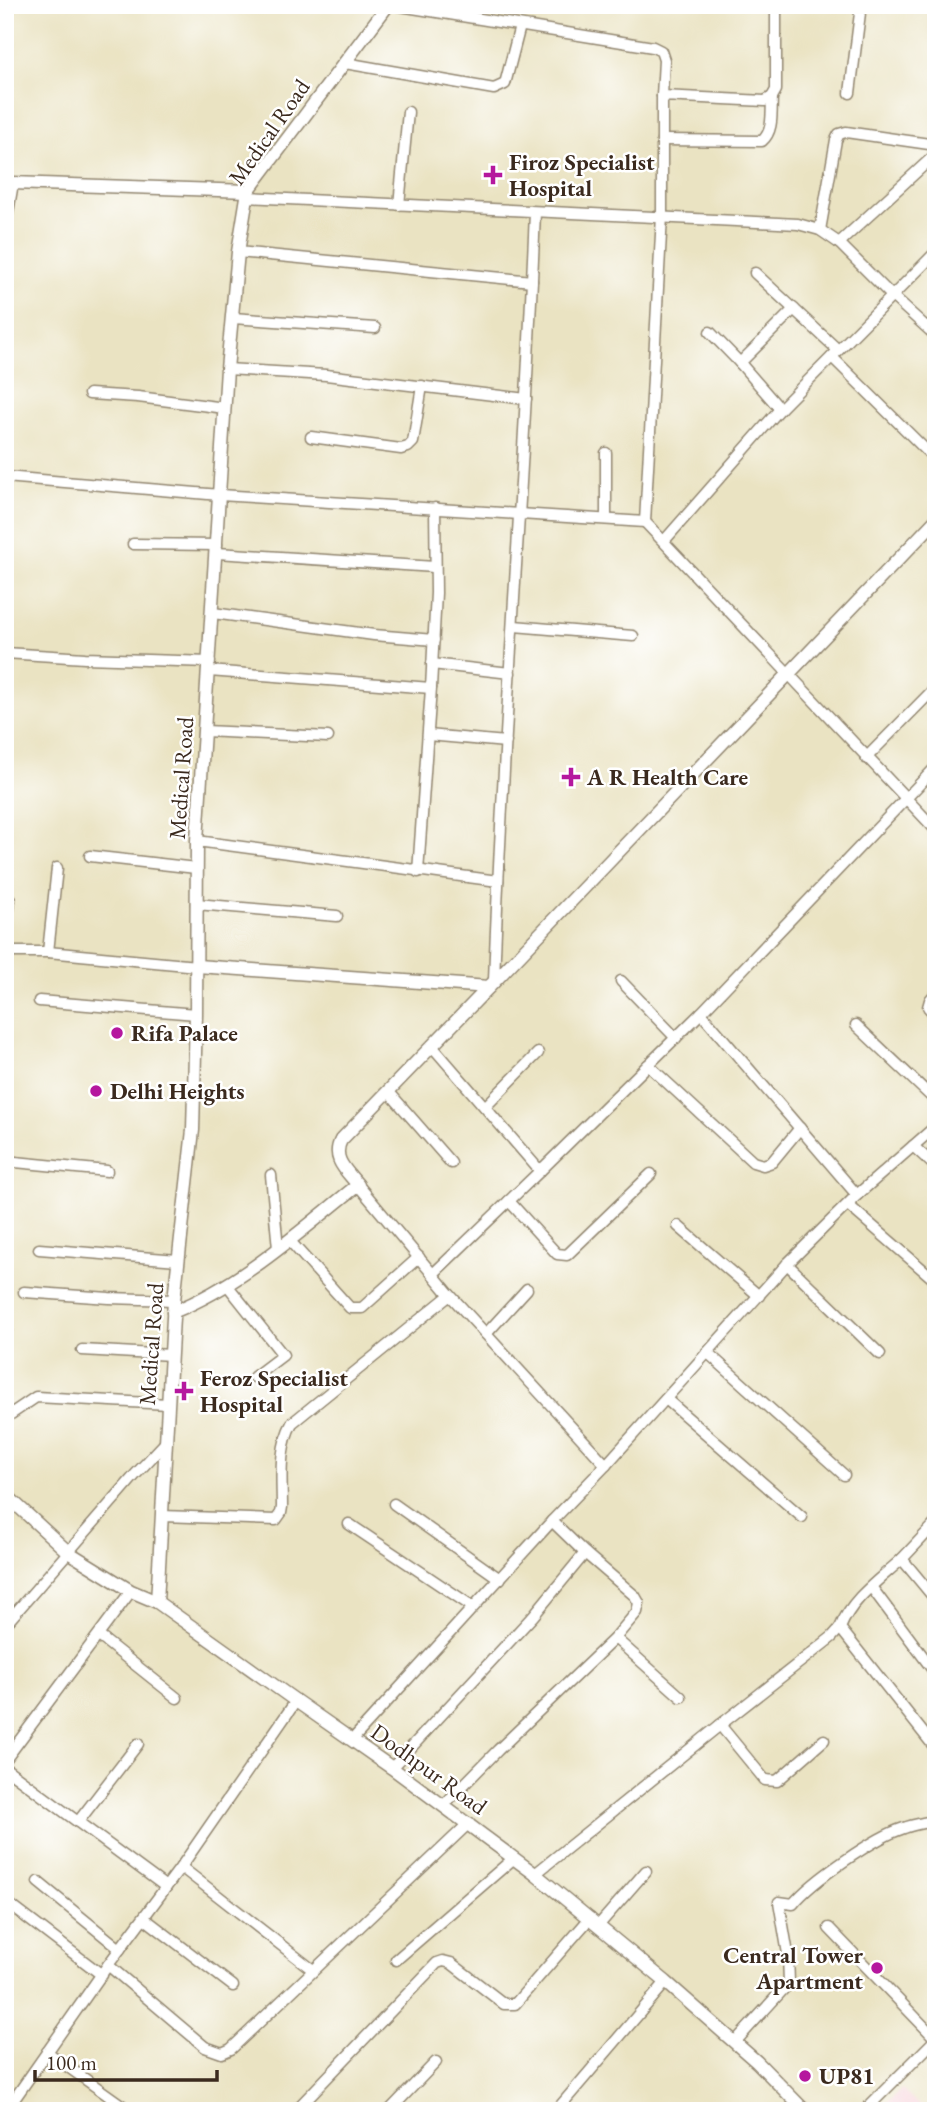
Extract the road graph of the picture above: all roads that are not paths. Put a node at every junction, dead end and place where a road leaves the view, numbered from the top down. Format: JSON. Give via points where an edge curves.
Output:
{"nodes":[{"id":1,"x":388,"y":5,"type":"edge"},
{"id":2,"x":394,"y":5,"type":"edge"},
{"id":3,"x":776,"y":5,"type":"edge"},
{"id":4,"x":862,"y":5,"type":"edge"},
{"id":5,"x":520,"y":26,"type":"junction"},
{"id":6,"x":345,"y":63,"type":"junction"},
{"id":7,"x":850,"y":93,"type":"dead end"},
{"id":8,"x":662,"y":96,"type":"junction"},
{"id":9,"x":772,"y":97,"type":"junction"},
{"id":10,"x":408,"y":112,"type":"dead end"},
{"id":11,"x":662,"y":141,"type":"junction"},
{"id":12,"x":936,"y":145,"type":"edge"},
{"id":13,"x":936,"y":154,"type":"edge"},
{"id":14,"x":247,"y":194,"type":"junction"},
{"id":15,"x":399,"y":205,"type":"junction"},
{"id":16,"x":535,"y":212,"type":"junction"},
{"id":17,"x":662,"y":216,"type":"junction"},
{"id":18,"x":5,"y":224,"type":"edge"},
{"id":19,"x":820,"y":230,"type":"junction"},
{"id":20,"x":839,"y":243,"type":"junction"},
{"id":21,"x":238,"y":252,"type":"junction"},
{"id":22,"x":936,"y":252,"type":"edge"},
{"id":23,"x":755,"y":273,"type":"dead end"},
{"id":24,"x":533,"y":281,"type":"junction"},
{"id":25,"x":892,"y":296,"type":"junction"},
{"id":26,"x":794,"y":309,"type":"junction"},
{"id":27,"x":233,"y":318,"type":"junction"},
{"id":28,"x":375,"y":328,"type":"dead end"},
{"id":29,"x":710,"y":332,"type":"dead end"},
{"id":30,"x":936,"y":336,"type":"edge"},
{"id":31,"x":835,"y":353,"type":"junction"},
{"id":32,"x":740,"y":363,"type":"junction"},
{"id":33,"x":227,"y":369,"type":"junction"},
{"id":34,"x":422,"y":386,"type":"junction"},
{"id":35,"x":89,"y":394,"type":"dead end"},
{"id":36,"x":526,"y":399,"type":"junction"},
{"id":37,"x":225,"y":408,"type":"junction"},
{"id":38,"x":780,"y":409,"type":"junction"},
{"id":39,"x":312,"y":437,"type":"dead end"},
{"id":40,"x":606,"y":453,"type":"dead end"},
{"id":41,"x":936,"y":460,"type":"edge"},
{"id":42,"x":5,"y":477,"type":"edge"},
{"id":43,"x":220,"y":495,"type":"junction"},
{"id":44,"x":435,"y":508,"type":"junction"},
{"id":45,"x":519,"y":514,"type":"junction"},
{"id":46,"x":606,"y":519,"type":"junction"},
{"id":47,"x":936,"y":520,"type":"edge"},
{"id":48,"x":645,"y":522,"type":"junction"},
{"id":49,"x":664,"y":541,"type":"junction"},
{"id":50,"x":133,"y":544,"type":"dead end"},
{"id":51,"x":217,"y":549,"type":"junction"},
{"id":52,"x":435,"y":567,"type":"junction"},
{"id":53,"x":213,"y":613,"type":"junction"},
{"id":54,"x":514,"y":626,"type":"junction"},
{"id":55,"x":633,"y":636,"type":"dead end"},
{"id":56,"x":433,"y":640,"type":"junction"},
{"id":57,"x":5,"y":653,"type":"edge"},
{"id":58,"x":432,"y":664,"type":"junction"},
{"id":59,"x":209,"y":666,"type":"junction"},
{"id":60,"x":510,"y":673,"type":"junction"},
{"id":61,"x":789,"y":673,"type":"junction"},
{"id":62,"x":936,"y":687,"type":"edge"},
{"id":63,"x":431,"y":688,"type":"junction"},
{"id":64,"x":205,"y":731,"type":"junction"},
{"id":65,"x":428,"y":735,"type":"junction"},
{"id":66,"x":328,"y":737,"type":"dead end"},
{"id":67,"x":506,"y":742,"type":"junction"},
{"id":68,"x":866,"y":758,"type":"junction"},
{"id":69,"x":936,"y":767,"type":"edge"},
{"id":70,"x":905,"y":800,"type":"junction"},
{"id":71,"x":936,"y":830,"type":"edge"},
{"id":72,"x":197,"y":841,"type":"junction"},
{"id":73,"x":90,"y":856,"type":"dead end"},
{"id":74,"x":57,"y":868,"type":"dead end"},
{"id":75,"x":197,"y":868,"type":"junction"},
{"id":76,"x":418,"y":872,"type":"junction"},
{"id":77,"x":498,"y":881,"type":"junction"},
{"id":78,"x":10,"y":900,"type":"dead end"},
{"id":79,"x":197,"y":904,"type":"junction"},
{"id":80,"x":337,"y":916,"type":"dead end"},
{"id":81,"x":5,"y":939,"type":"edge"},
{"id":82,"x":5,"y":952,"type":"edge"},
{"id":83,"x":48,"y":952,"type":"junction"},
{"id":84,"x":197,"y":966,"type":"junction"},
{"id":85,"x":621,"y":981,"type":"dead end"},
{"id":86,"x":492,"y":984,"type":"junction"},
{"id":87,"x":936,"y":993,"type":"edge"},
{"id":88,"x":39,"y":1001,"type":"dead end"},
{"id":89,"x":701,"y":1013,"type":"junction"},
{"id":90,"x":196,"y":1014,"type":"junction"},
{"id":91,"x":936,"y":1016,"type":"edge"},
{"id":92,"x":856,"y":1025,"type":"dead end"},
{"id":93,"x":676,"y":1038,"type":"junction"},
{"id":94,"x":432,"y":1045,"type":"junction"},
{"id":95,"x":538,"y":1053,"type":"dead end"},
{"id":96,"x":648,"y":1065,"type":"junction"},
{"id":97,"x":388,"y":1091,"type":"junction"},
{"id":98,"x":936,"y":1101,"type":"edge"},
{"id":99,"x":485,"y":1107,"type":"junction"},
{"id":100,"x":936,"y":1126,"type":"edge"},
{"id":101,"x":800,"y":1128,"type":"junction"},
{"id":102,"x":913,"y":1146,"type":"junction"},
{"id":103,"x":5,"y":1161,"type":"edge"},
{"id":104,"x":451,"y":1163,"type":"dead end"},
{"id":105,"x":936,"y":1167,"type":"edge"},
{"id":106,"x":107,"y":1171,"type":"dead end"},
{"id":107,"x":540,"y":1171,"type":"junction"},
{"id":108,"x":651,"y":1174,"type":"dead end"},
{"id":109,"x":271,"y":1175,"type":"dead end"},
{"id":110,"x":358,"y":1185,"type":"junction"},
{"id":111,"x":857,"y":1195,"type":"junction"},
{"id":112,"x":509,"y":1201,"type":"junction"},
{"id":113,"x":848,"y":1205,"type":"junction"},
{"id":114,"x":678,"y":1226,"type":"dead end"},
{"id":115,"x":289,"y":1240,"type":"junction"},
{"id":116,"x":278,"y":1248,"type":"junction"},
{"id":117,"x":39,"y":1249,"type":"dead end"},
{"id":118,"x":419,"y":1257,"type":"junction"},
{"id":119,"x":178,"y":1260,"type":"junction"},
{"id":120,"x":787,"y":1264,"type":"junction"},
{"id":121,"x":433,"y":1274,"type":"junction"},
{"id":122,"x":936,"y":1282,"type":"edge"},
{"id":123,"x":228,"y":1286,"type":"junction"},
{"id":124,"x":527,"y":1289,"type":"dead end"},
{"id":125,"x":24,"y":1292,"type":"dead end"},
{"id":126,"x":450,"y":1295,"type":"junction"},
{"id":127,"x":759,"y":1296,"type":"junction"},
{"id":128,"x":174,"y":1306,"type":"junction"},
{"id":129,"x":486,"y":1334,"type":"junction"},
{"id":130,"x":82,"y":1350,"type":"dead end"},
{"id":131,"x":708,"y":1353,"type":"junction"},
{"id":132,"x":880,"y":1354,"type":"dead end"},
{"id":133,"x":171,"y":1355,"type":"junction"},
{"id":134,"x":254,"y":1377,"type":"dead end"},
{"id":135,"x":666,"y":1399,"type":"junction"},
{"id":136,"x":168,"y":1404,"type":"junction"},
{"id":137,"x":5,"y":1418,"type":"edge"},
{"id":138,"x":166,"y":1442,"type":"junction"},
{"id":139,"x":606,"y":1465,"type":"junction"},
{"id":140,"x":844,"y":1475,"type":"dead end"},
{"id":141,"x":5,"y":1494,"type":"edge"},
{"id":142,"x":394,"y":1504,"type":"dead end"},
{"id":143,"x":162,"y":1516,"type":"junction"},
{"id":144,"x":802,"y":1517,"type":"dead end"},
{"id":145,"x":552,"y":1521,"type":"junction"},
{"id":146,"x":936,"y":1523,"type":"edge"},
{"id":147,"x":348,"y":1524,"type":"dead end"},
{"id":148,"x":68,"y":1552,"type":"junction"},
{"id":149,"x":585,"y":1553,"type":"junction"},
{"id":150,"x":902,"y":1559,"type":"junction"},
{"id":151,"x":500,"y":1579,"type":"junction"},
{"id":152,"x":872,"y":1588,"type":"junction"},
{"id":153,"x":131,"y":1591,"type":"junction"},
{"id":154,"x":936,"y":1600,"type":"edge"},
{"id":155,"x":157,"y":1602,"type":"junction"},
{"id":156,"x":473,"y":1607,"type":"junction"},
{"id":157,"x":5,"y":1625,"type":"edge"},
{"id":158,"x":840,"y":1628,"type":"junction"},
{"id":159,"x":99,"y":1636,"type":"junction"},
{"id":160,"x":615,"y":1638,"type":"junction"},
{"id":161,"x":936,"y":1674,"type":"edge"},
{"id":162,"x":681,"y":1697,"type":"dead end"},
{"id":163,"x":177,"y":1698,"type":"dead end"},
{"id":164,"x":296,"y":1701,"type":"junction"},
{"id":165,"x":720,"y":1725,"type":"junction"},
{"id":166,"x":353,"y":1739,"type":"junction"},
{"id":167,"x":824,"y":1740,"type":"dead end"},
{"id":168,"x":138,"y":1744,"type":"dead end"},
{"id":169,"x":936,"y":1749,"type":"edge"},
{"id":170,"x":5,"y":1760,"type":"edge"},
{"id":171,"x":5,"y":1768,"type":"edge"},
{"id":172,"x":392,"y":1768,"type":"junction"},
{"id":173,"x":443,"y":1806,"type":"junction"},
{"id":174,"x":935,"y":1821,"type":"edge"},
{"id":175,"x":78,"y":1822,"type":"junction"},
{"id":176,"x":469,"y":1823,"type":"junction"},
{"id":177,"x":514,"y":1858,"type":"junction"},
{"id":178,"x":181,"y":1867,"type":"junction"},
{"id":179,"x":646,"y":1871,"type":"dead end"},
{"id":180,"x":536,"y":1874,"type":"junction"},
{"id":181,"x":38,"y":1882,"type":"dead end"},
{"id":182,"x":166,"y":1887,"type":"junction"},
{"id":183,"x":5,"y":1902,"type":"edge"},
{"id":184,"x":144,"y":1917,"type":"junction"},
{"id":185,"x":594,"y":1922,"type":"junction"},
{"id":186,"x":829,"y":1928,"type":"dead end"},
{"id":187,"x":120,"y":1949,"type":"junction"},
{"id":188,"x":396,"y":1960,"type":"dead end"},
{"id":189,"x":105,"y":1970,"type":"junction"},
{"id":190,"x":313,"y":1970,"type":"junction"},
{"id":191,"x":666,"y":1982,"type":"junction"},
{"id":192,"x":233,"y":1986,"type":"dead end"},
{"id":193,"x":936,"y":2039,"type":"edge"},
{"id":194,"x":735,"y":2042,"type":"junction"},
{"id":195,"x":47,"y":2052,"type":"junction"},
{"id":196,"x":436,"y":2062,"type":"dead end"},
{"id":197,"x":6,"y":2111,"type":"edge"},
{"id":198,"x":130,"y":2111,"type":"edge"},
{"id":199,"x":295,"y":2111,"type":"edge"},
{"id":200,"x":389,"y":2111,"type":"edge"},
{"id":201,"x":556,"y":2111,"type":"edge"},
{"id":202,"x":805,"y":2111,"type":"edge"},
{"id":203,"x":864,"y":2111,"type":"edge"}],
"edges":[{"from":1,"to":6,"type":"street","name":"Medical Road"},
{"from":2,"to":5,"type":"street"},
{"from":3,"to":9,"type":"street","via":[[776,90]]},
{"from":4,"to":7,"type":"street"},
{"from":5,"to":6,"type":"street","via":[[505,84],[494,89]]},
{"from":5,"to":8,"type":"street","via":[[653,47],[661,51],[664,60]]},
{"from":6,"to":14,"type":"street","name":"Medical Road"},
{"from":8,"to":9,"type":"street","via":[[765,101]]},
{"from":8,"to":11,"type":"street"},
{"from":9,"to":11,"type":"street","via":[[769,130],[762,141]]},
{"from":10,"to":15,"type":"street"},
{"from":11,"to":17,"type":"street"},
{"from":12,"to":19,"type":"street","via":[[839,134]]},
{"from":13,"to":20,"type":"street"},
{"from":14,"to":15,"type":"street"},
{"from":14,"to":18,"type":"street","via":[[12,183]]},
{"from":14,"to":21,"type":"street","name":"Medical Road"},
{"from":15,"to":16,"type":"street"},
{"from":16,"to":17,"type":"street"},
{"from":16,"to":24,"type":"street"},
{"from":17,"to":19,"type":"street","via":[[798,224]]},
{"from":17,"to":48,"type":"street"},
{"from":19,"to":20,"type":"street"},
{"from":20,"to":25,"type":"street"},
{"from":21,"to":24,"type":"street"},
{"from":21,"to":27,"type":"street","name":"Medical Road"},
{"from":22,"to":25,"type":"street"},
{"from":23,"to":26,"type":"street"},
{"from":24,"to":36,"type":"street"},
{"from":25,"to":30,"type":"street"},
{"from":25,"to":31,"type":"street"},
{"from":26,"to":31,"type":"street"},
{"from":26,"to":32,"type":"street"},
{"from":27,"to":28,"type":"street"},
{"from":27,"to":33,"type":"street","name":"Medical Road"},
{"from":29,"to":32,"type":"street"},
{"from":31,"to":38,"type":"street"},
{"from":31,"to":41,"type":"street"},
{"from":32,"to":38,"type":"street"},
{"from":33,"to":34,"type":"street","via":[[326,374]]},
{"from":33,"to":37,"type":"street","name":"Medical Road"},
{"from":34,"to":36,"type":"street"},
{"from":34,"to":39,"type":"street","via":[[413,442],[408,447]]},
{"from":35,"to":37,"type":"street"},
{"from":36,"to":45,"type":"street"},
{"from":37,"to":43,"type":"street","name":"Medical Road"},
{"from":38,"to":49,"type":"street"},
{"from":40,"to":46,"type":"street"},
{"from":42,"to":43,"type":"street"},
{"from":43,"to":44,"type":"street"},
{"from":43,"to":51,"type":"street","name":"Medical Road"},
{"from":44,"to":45,"type":"street"},
{"from":44,"to":52,"type":"street"},
{"from":45,"to":46,"type":"street"},
{"from":45,"to":54,"type":"street"},
{"from":46,"to":48,"type":"street"},
{"from":47,"to":61,"type":"street"},
{"from":48,"to":49,"type":"street"},
{"from":49,"to":61,"type":"street"},
{"from":50,"to":51,"type":"street"},
{"from":51,"to":52,"type":"street"},
{"from":51,"to":53,"type":"street","name":"Medical Road"},
{"from":52,"to":56,"type":"street"},
{"from":53,"to":56,"type":"street"},
{"from":53,"to":59,"type":"street","name":"Medical Road"},
{"from":54,"to":55,"type":"street"},
{"from":54,"to":60,"type":"street"},
{"from":56,"to":58,"type":"street"},
{"from":57,"to":59,"type":"street"},
{"from":58,"to":60,"type":"street"},
{"from":58,"to":63,"type":"street"},
{"from":59,"to":63,"type":"street"},
{"from":59,"to":64,"type":"street","name":"Medical Road"},
{"from":60,"to":67,"type":"street"},
{"from":61,"to":68,"type":"street"},
{"from":61,"to":86,"type":"street"},
{"from":62,"to":68,"type":"street"},
{"from":63,"to":65,"type":"street"},
{"from":64,"to":66,"type":"street"},
{"from":64,"to":72,"type":"street","name":"Medical Road"},
{"from":65,"to":67,"type":"street"},
{"from":65,"to":76,"type":"street"},
{"from":67,"to":77,"type":"street"},
{"from":68,"to":70,"type":"street"},
{"from":69,"to":70,"type":"street"},
{"from":70,"to":71,"type":"street"},
{"from":70,"to":89,"type":"street"},
{"from":72,"to":75,"type":"street","name":"Medical Road"},
{"from":72,"to":76,"type":"street"},
{"from":73,"to":75,"type":"street"},
{"from":74,"to":83,"type":"street"},
{"from":75,"to":79,"type":"street","name":"Medical Road"},
{"from":76,"to":77,"type":"street"},
{"from":77,"to":86,"type":"street"},
{"from":78,"to":81,"type":"street"},
{"from":79,"to":80,"type":"street"},
{"from":79,"to":84,"type":"street","name":"Medical Road"},
{"from":82,"to":83,"type":"street"},
{"from":83,"to":84,"type":"street"},
{"from":84,"to":86,"type":"street"},
{"from":84,"to":90,"type":"street","name":"Medical Road"},
{"from":85,"to":93,"type":"street"},
{"from":86,"to":94,"type":"street"},
{"from":87,"to":91,"type":"street","via":[[928,1007]]},
{"from":88,"to":90,"type":"street"},
{"from":89,"to":93,"type":"street"},
{"from":89,"to":101,"type":"street"},
{"from":90,"to":119,"type":"street","name":"Medical Road","via":[[193,1130]]},
{"from":92,"to":98,"type":"street"},
{"from":93,"to":96,"type":"street"},
{"from":94,"to":97,"type":"street"},
{"from":94,"to":99,"type":"street"},
{"from":95,"to":99,"type":"street"},
{"from":96,"to":101,"type":"street","via":[[753,1162],[772,1163]]},
{"from":96,"to":107,"type":"street"},
{"from":97,"to":104,"type":"street"},
{"from":97,"to":110,"type":"street","via":[[336,1149],[338,1160]]},
{"from":99,"to":107,"type":"street"},
{"from":100,"to":102,"type":"street"},
{"from":101,"to":111,"type":"street"},
{"from":102,"to":105,"type":"street"},
{"from":102,"to":111,"type":"street"},
{"from":103,"to":106,"type":"street"},
{"from":107,"to":112,"type":"street"},
{"from":108,"to":112,"type":"street","via":[[566,1255],[557,1254]]},
{"from":109,"to":116,"type":"street"},
{"from":110,"to":115,"type":"street"},
{"from":110,"to":118,"type":"street"},
{"from":111,"to":113,"type":"street"},
{"from":112,"to":121,"type":"street"},
{"from":113,"to":120,"type":"street"},
{"from":113,"to":122,"type":"street"},
{"from":114,"to":127,"type":"street"},
{"from":115,"to":116,"type":"street"},
{"from":115,"to":118,"type":"street","via":[[355,1310]]},
{"from":116,"to":123,"type":"street"},
{"from":117,"to":119,"type":"street"},
{"from":118,"to":121,"type":"street"},
{"from":119,"to":128,"type":"street","name":"Medical Road"},
{"from":120,"to":127,"type":"street"},
{"from":120,"to":132,"type":"street"},
{"from":121,"to":126,"type":"street"},
{"from":123,"to":128,"type":"street","via":[[199,1302]]},
{"from":123,"to":134,"type":"street","via":[[283,1355]]},
{"from":124,"to":129,"type":"street"},
{"from":125,"to":128,"type":"street"},
{"from":126,"to":129,"type":"street"},
{"from":126,"to":143,"type":"street","via":[[292,1423],[282,1448],[282,1507],[276,1520]]},
{"from":127,"to":131,"type":"street"},
{"from":128,"to":133,"type":"street","name":"Medical Road"},
{"from":129,"to":139,"type":"street"},
{"from":130,"to":133,"type":"street"},
{"from":131,"to":135,"type":"street"},
{"from":131,"to":140,"type":"street"},
{"from":133,"to":136,"type":"street","name":"Medical Road"},
{"from":135,"to":139,"type":"street"},
{"from":135,"to":144,"type":"street"},
{"from":136,"to":137,"type":"street","via":[[36,1397]]},
{"from":136,"to":138,"type":"street","name":"Medical Road"},
{"from":138,"to":143,"type":"street","name":"Medical Road"},
{"from":138,"to":148,"type":"street"},
{"from":139,"to":145,"type":"street"},
{"from":141,"to":148,"type":"street","name":"Dodhpur Road"},
{"from":142,"to":151,"type":"street"},
{"from":143,"to":155,"type":"street","name":"Medical Road"},
{"from":145,"to":149,"type":"street"},
{"from":145,"to":151,"type":"street"},
{"from":146,"to":150,"type":"street"},
{"from":147,"to":156,"type":"street"},
{"from":148,"to":153,"type":"street","name":"Dodhpur Road"},
{"from":148,"to":157,"type":"street"},
{"from":149,"to":160,"type":"street","via":[[639,1604]]},
{"from":149,"to":172,"type":"street"},
{"from":150,"to":152,"type":"street"},
{"from":150,"to":154,"type":"street"},
{"from":151,"to":156,"type":"street"},
{"from":152,"to":158,"type":"street","via":[[854,1602]]},
{"from":152,"to":161,"type":"street"},
{"from":153,"to":155,"type":"street","name":"Dodhpur Road"},
{"from":153,"to":159,"type":"street"},
{"from":155,"to":164,"type":"street","name":"Dodhpur Road"},
{"from":156,"to":166,"type":"street"},
{"from":158,"to":165,"type":"street"},
{"from":158,"to":169,"type":"street"},
{"from":159,"to":163,"type":"street"},
{"from":159,"to":170,"type":"street"},
{"from":160,"to":162,"type":"street"},
{"from":160,"to":173,"type":"street"},
{"from":164,"to":166,"type":"street","name":"Dodhpur Road"},
{"from":164,"to":178,"type":"street"},
{"from":165,"to":167,"type":"street","via":[[771,1782]]},
{"from":165,"to":180,"type":"street"},
{"from":166,"to":172,"type":"street","name":"Dodhpur Road"},
{"from":168,"to":175,"type":"street"},
{"from":171,"to":175,"type":"street"},
{"from":172,"to":173,"type":"street","name":"Dodhpur Road"},
{"from":173,"to":176,"type":"street","name":"Dodhpur Road"},
{"from":174,"to":194,"type":"street","via":[[903,1828],[874,1842],[793,1903],[779,1902],[789,1983]]},
{"from":175,"to":182,"type":"street"},
{"from":176,"to":177,"type":"street","name":"Dodhpur Road"},
{"from":176,"to":190,"type":"street"},
{"from":177,"to":180,"type":"street","name":"Dodhpur Road"},
{"from":177,"to":188,"type":"street"},
{"from":178,"to":182,"type":"street"},
{"from":178,"to":190,"type":"street"},
{"from":179,"to":185,"type":"street"},
{"from":180,"to":185,"type":"street","name":"Dodhpur Road"},
{"from":181,"to":187,"type":"street"},
{"from":182,"to":184,"type":"street"},
{"from":183,"to":189,"type":"street"},
{"from":184,"to":187,"type":"street"},
{"from":184,"to":192,"type":"street"},
{"from":185,"to":191,"type":"street","name":"Dodhpur Road"},
{"from":185,"to":199,"type":"street","via":[[515,2004],[504,2004],[451,1963],[437,1964]]},
{"from":186,"to":193,"type":"street"},
{"from":187,"to":189,"type":"street"},
{"from":189,"to":190,"type":"street","via":[[205,2047],[222,2053],[250,2033]]},
{"from":189,"to":195,"type":"street"},
{"from":191,"to":194,"type":"street","name":"Dodhpur Road"},
{"from":191,"to":201,"type":"street"},
{"from":193,"to":203,"type":"street"},
{"from":194,"to":202,"type":"street","name":"Dodhpur Road"},
{"from":195,"to":197,"type":"street"},
{"from":195,"to":198,"type":"street"},
{"from":196,"to":200,"type":"street"}]}
